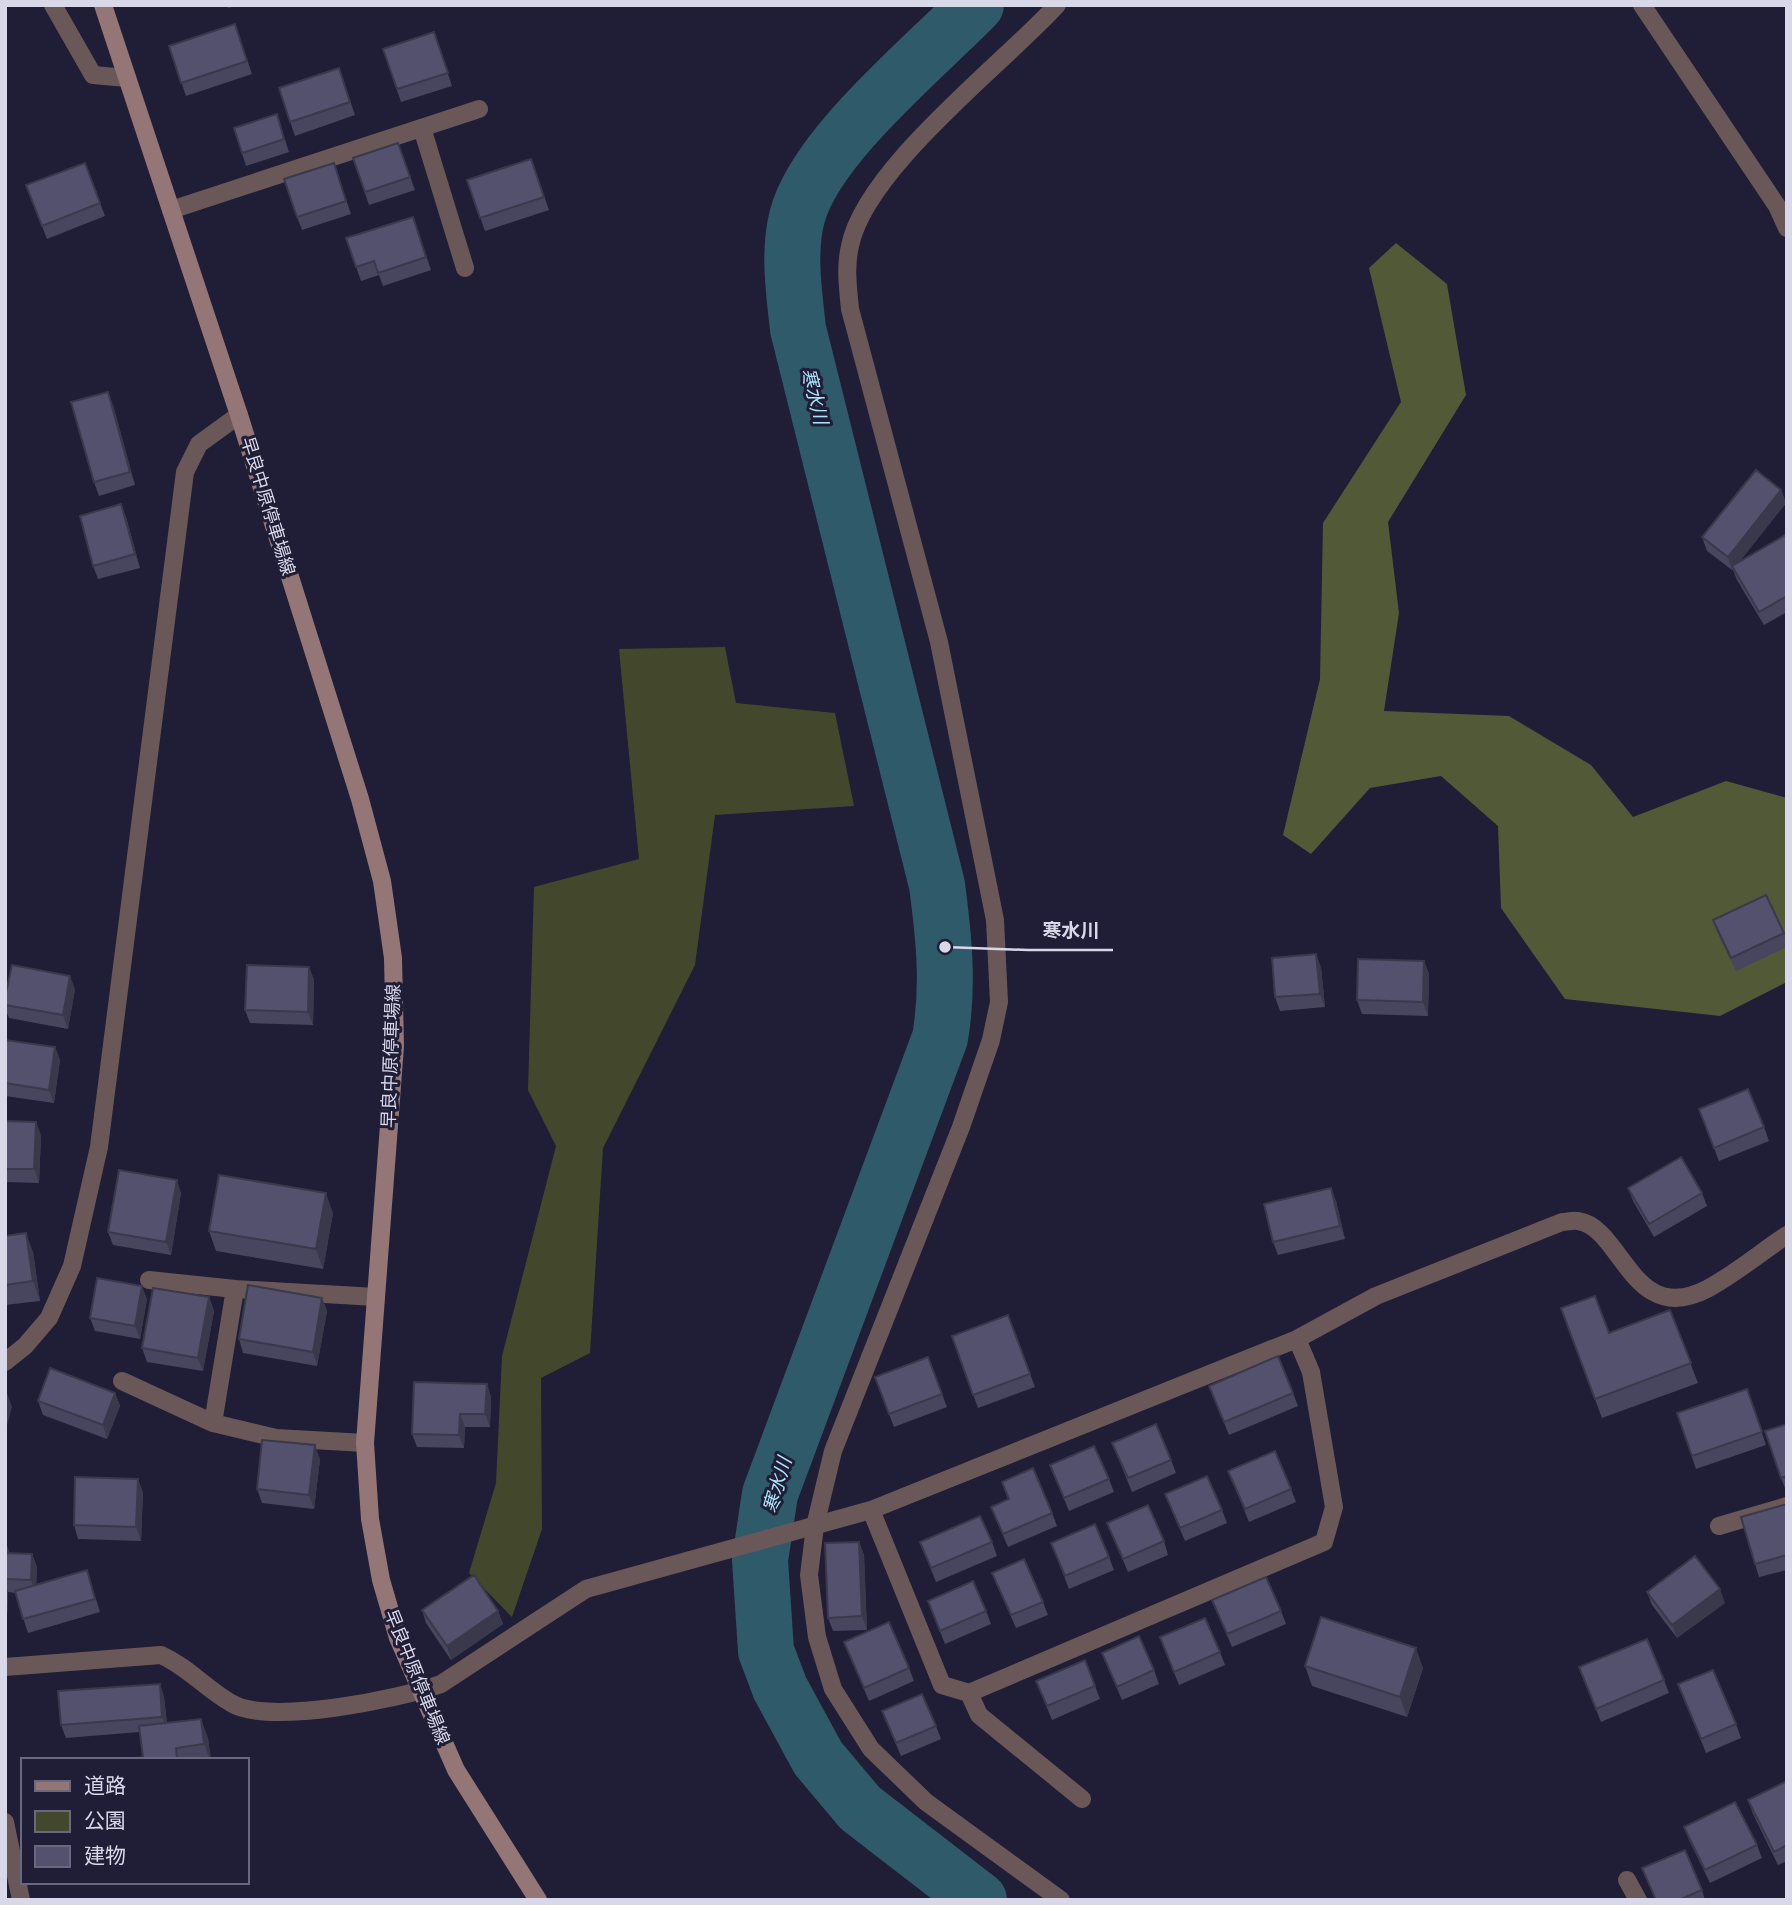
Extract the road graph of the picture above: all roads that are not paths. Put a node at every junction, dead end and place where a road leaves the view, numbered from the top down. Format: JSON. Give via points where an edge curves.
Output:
{"nodes":[{"id":1,"x":53,"y":5,"type":"edge"},
{"id":2,"x":103,"y":5,"type":"edge"},
{"id":3,"x":1057,"y":5,"type":"edge"},
{"id":4,"x":1642,"y":5,"type":"edge"},
{"id":5,"x":127,"y":78,"type":"junction"},
{"id":6,"x":479,"y":109,"type":"dead end"},
{"id":7,"x":422,"y":128,"type":"junction"},
{"id":8,"x":171,"y":210,"type":"junction"},
{"id":9,"x":1787,"y":228,"type":"edge"},
{"id":10,"x":465,"y":268,"type":"dead end"},
{"id":11,"x":239,"y":415,"type":"junction"},
{"id":12,"x":1787,"y":1235,"type":"edge"},
{"id":13,"x":149,"y":1280,"type":"dead end"},
{"id":14,"x":235,"y":1289,"type":"junction"},
{"id":15,"x":376,"y":1297,"type":"junction"},
{"id":16,"x":1297,"y":1339,"type":"junction"},
{"id":17,"x":5,"y":1362,"type":"edge"},
{"id":18,"x":122,"y":1381,"type":"dead end"},
{"id":19,"x":213,"y":1423,"type":"junction"},
{"id":20,"x":365,"y":1443,"type":"junction"},
{"id":21,"x":1787,"y":1506,"type":"edge"},
{"id":22,"x":871,"y":1510,"type":"junction"},
{"id":23,"x":815,"y":1526,"type":"junction"},
{"id":24,"x":1718,"y":1526,"type":"dead end"},
{"id":25,"x":5,"y":1667,"type":"edge"},
{"id":26,"x":419,"y":1692,"type":"junction"},
{"id":27,"x":969,"y":1693,"type":"junction"},
{"id":28,"x":1082,"y":1799,"type":"dead end"},
{"id":29,"x":5,"y":1822,"type":"edge"},
{"id":30,"x":1627,"y":1880,"type":"dead end"},
{"id":31,"x":21,"y":1900,"type":"edge"},
{"id":32,"x":538,"y":1900,"type":"edge"},
{"id":33,"x":1061,"y":1900,"type":"edge"},
{"id":34,"x":1638,"y":1900,"type":"edge"}],
"edges":[{"from":1,"to":5,"type":"street","via":[[93,75]]},
{"from":2,"to":5,"type":"main road","name":"早良中原停車場線"},
{"from":3,"to":23,"type":"street","via":[[932,126],[889,175],[850,243],[846,273],[850,309],[939,642],[995,920],[999,1002],[961,1127],[833,1451]]},
{"from":4,"to":9,"type":"street","via":[[1777,206]]},
{"from":5,"to":8,"type":"main road","name":"早良中原停車場線"},
{"from":6,"to":7,"type":"street"},
{"from":7,"to":8,"type":"street"},
{"from":7,"to":10,"type":"street"},
{"from":8,"to":11,"type":"main road","name":"早良中原停車場線"},
{"from":11,"to":15,"type":"main road","name":"早良中原停車場線","via":[[382,881],[393,958],[395,1046]]},
{"from":11,"to":17,"type":"street","via":[[199,444],[185,472],[99,1147],[72,1266],[49,1318]]},
{"from":12,"to":16,"type":"street","via":[[1705,1290],[1670,1298],[1642,1286],[1595,1230],[1579,1221],[1562,1222],[1376,1296]]},
{"from":13,"to":14,"type":"street"},
{"from":14,"to":15,"type":"street"},
{"from":14,"to":19,"type":"street"},
{"from":15,"to":20,"type":"main road","name":"早良中原停車場線"},
{"from":16,"to":22,"type":"street"},
{"from":16,"to":27,"type":"street","via":[[1311,1372],[1335,1507],[1324,1542]]},
{"from":18,"to":19,"type":"street"},
{"from":19,"to":20,"type":"street","via":[[276,1438]]},
{"from":20,"to":26,"type":"main road","name":"早良中原停車場線","via":[[370,1519],[381,1580]]},
{"from":21,"to":24,"type":"street"},
{"from":22,"to":23,"type":"street"},
{"from":22,"to":27,"type":"street","via":[[942,1685]]},
{"from":23,"to":26,"type":"street","via":[[586,1589],[441,1684]]},
{"from":23,"to":33,"type":"street","via":[[809,1576],[817,1637],[833,1689],[871,1749],[926,1802]]},
{"from":25,"to":26,"type":"street","via":[[160,1655],[182,1665],[232,1704],[260,1713],[380,1701]]},
{"from":26,"to":32,"type":"main road","name":"早良中原停車場線","via":[[456,1770]]},
{"from":27,"to":28,"type":"street","via":[[979,1715]]},
{"from":29,"to":31,"type":"street"},
{"from":30,"to":34,"type":"street"}]}
